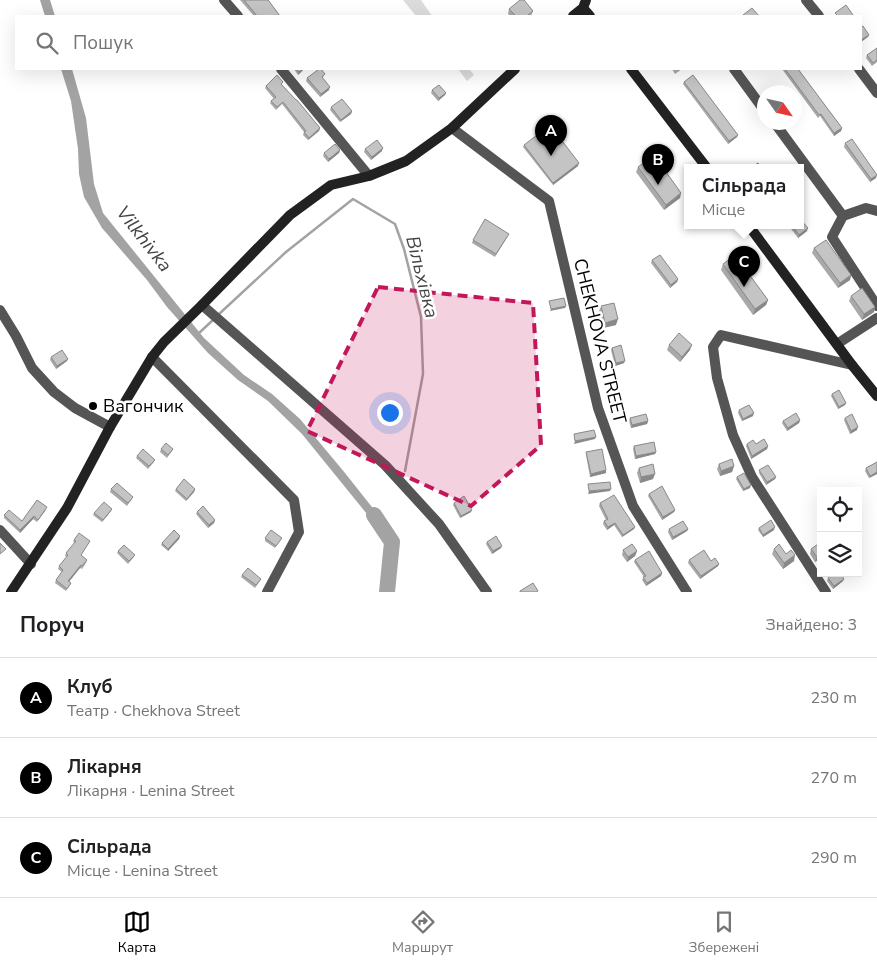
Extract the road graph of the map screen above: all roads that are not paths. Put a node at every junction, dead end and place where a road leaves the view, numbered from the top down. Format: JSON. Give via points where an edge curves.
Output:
{"nodes":[{"id":1,"x":224,"y":0,"type":"edge"},
{"id":2,"x":806,"y":0,"type":"edge"},
{"id":3,"x":586,"y":8,"type":"edge"},
{"id":4,"x":237,"y":15,"type":"edge"},
{"id":5,"x":575,"y":15,"type":"edge"},
{"id":6,"x":818,"y":15,"type":"edge"},
{"id":7,"x":282,"y":70,"type":"edge"},
{"id":8,"x":514,"y":70,"type":"edge"},
{"id":9,"x":632,"y":70,"type":"edge"},
{"id":10,"x":735,"y":70,"type":"edge"},
{"id":11,"x":859,"y":70,"type":"edge"},
{"id":12,"x":877,"y":93,"type":"edge"},
{"id":13,"x":757,"y":100,"type":"edge"},
{"id":14,"x":452,"y":128,"type":"junction"},
{"id":15,"x":780,"y":130,"type":"edge"},
{"id":16,"x":704,"y":164,"type":"edge"},
{"id":17,"x":369,"y":176,"type":"junction"},
{"id":18,"x":877,"y":211,"type":"edge"},
{"id":19,"x":843,"y":216,"type":"junction"},
{"id":20,"x":751,"y":229,"type":"edge"},
{"id":21,"x":877,"y":306,"type":"edge"},
{"id":22,"x":198,"y":309,"type":"junction"},
{"id":23,"x":0,"y":310,"type":"edge"},
{"id":24,"x":877,"y":318,"type":"edge"},
{"id":25,"x":837,"y":344,"type":"junction"},
{"id":26,"x":152,"y":357,"type":"junction"},
{"id":27,"x":852,"y":365,"type":"junction"},
{"id":28,"x":877,"y":396,"type":"edge"},
{"id":29,"x":110,"y":427,"type":"junction"},
{"id":30,"x":0,"y":530,"type":"edge"},
{"id":31,"x":31,"y":564,"type":"junction"},
{"id":32,"x":11,"y":592,"type":"edge"},
{"id":33,"x":267,"y":592,"type":"edge"},
{"id":34,"x":488,"y":592,"type":"edge"},
{"id":35,"x":687,"y":592,"type":"edge"},
{"id":36,"x":826,"y":592,"type":"edge"}],
"edges":[{"from":1,"to":4,"type":"street"},
{"from":2,"to":6,"type":"street"},
{"from":3,"to":5,"type":"street"},
{"from":7,"to":17,"type":"street"},
{"from":8,"to":14,"type":"street"},
{"from":9,"to":16,"type":"street"},
{"from":10,"to":13,"type":"street"},
{"from":11,"to":12,"type":"street"},
{"from":14,"to":17,"type":"street","via":[[406,161]]},
{"from":14,"to":35,"type":"street","name":"CHEKHOVA STREET","via":[[549,201],[598,408],[633,506]]},
{"from":15,"to":19,"type":"street"},
{"from":17,"to":22,"type":"street","via":[[331,185],[290,215]]},
{"from":18,"to":19,"type":"street","via":[[866,208]]},
{"from":19,"to":21,"type":"street","via":[[832,237]]},
{"from":20,"to":25,"type":"street"},
{"from":22,"to":26,"type":"street"},
{"from":22,"to":34,"type":"street","via":[[385,466],[439,524]]},
{"from":23,"to":29,"type":"street","via":[[32,368],[54,392]]},
{"from":24,"to":25,"type":"street"},
{"from":25,"to":27,"type":"street"},
{"from":26,"to":29,"type":"street"},
{"from":26,"to":33,"type":"street","via":[[294,500],[299,532]]},
{"from":27,"to":28,"type":"street"},
{"from":27,"to":36,"type":"street","via":[[722,335],[713,347],[717,378],[733,435],[752,477]]},
{"from":29,"to":31,"type":"street","via":[[67,508]]},
{"from":30,"to":31,"type":"street"},
{"from":31,"to":32,"type":"street"}]}
